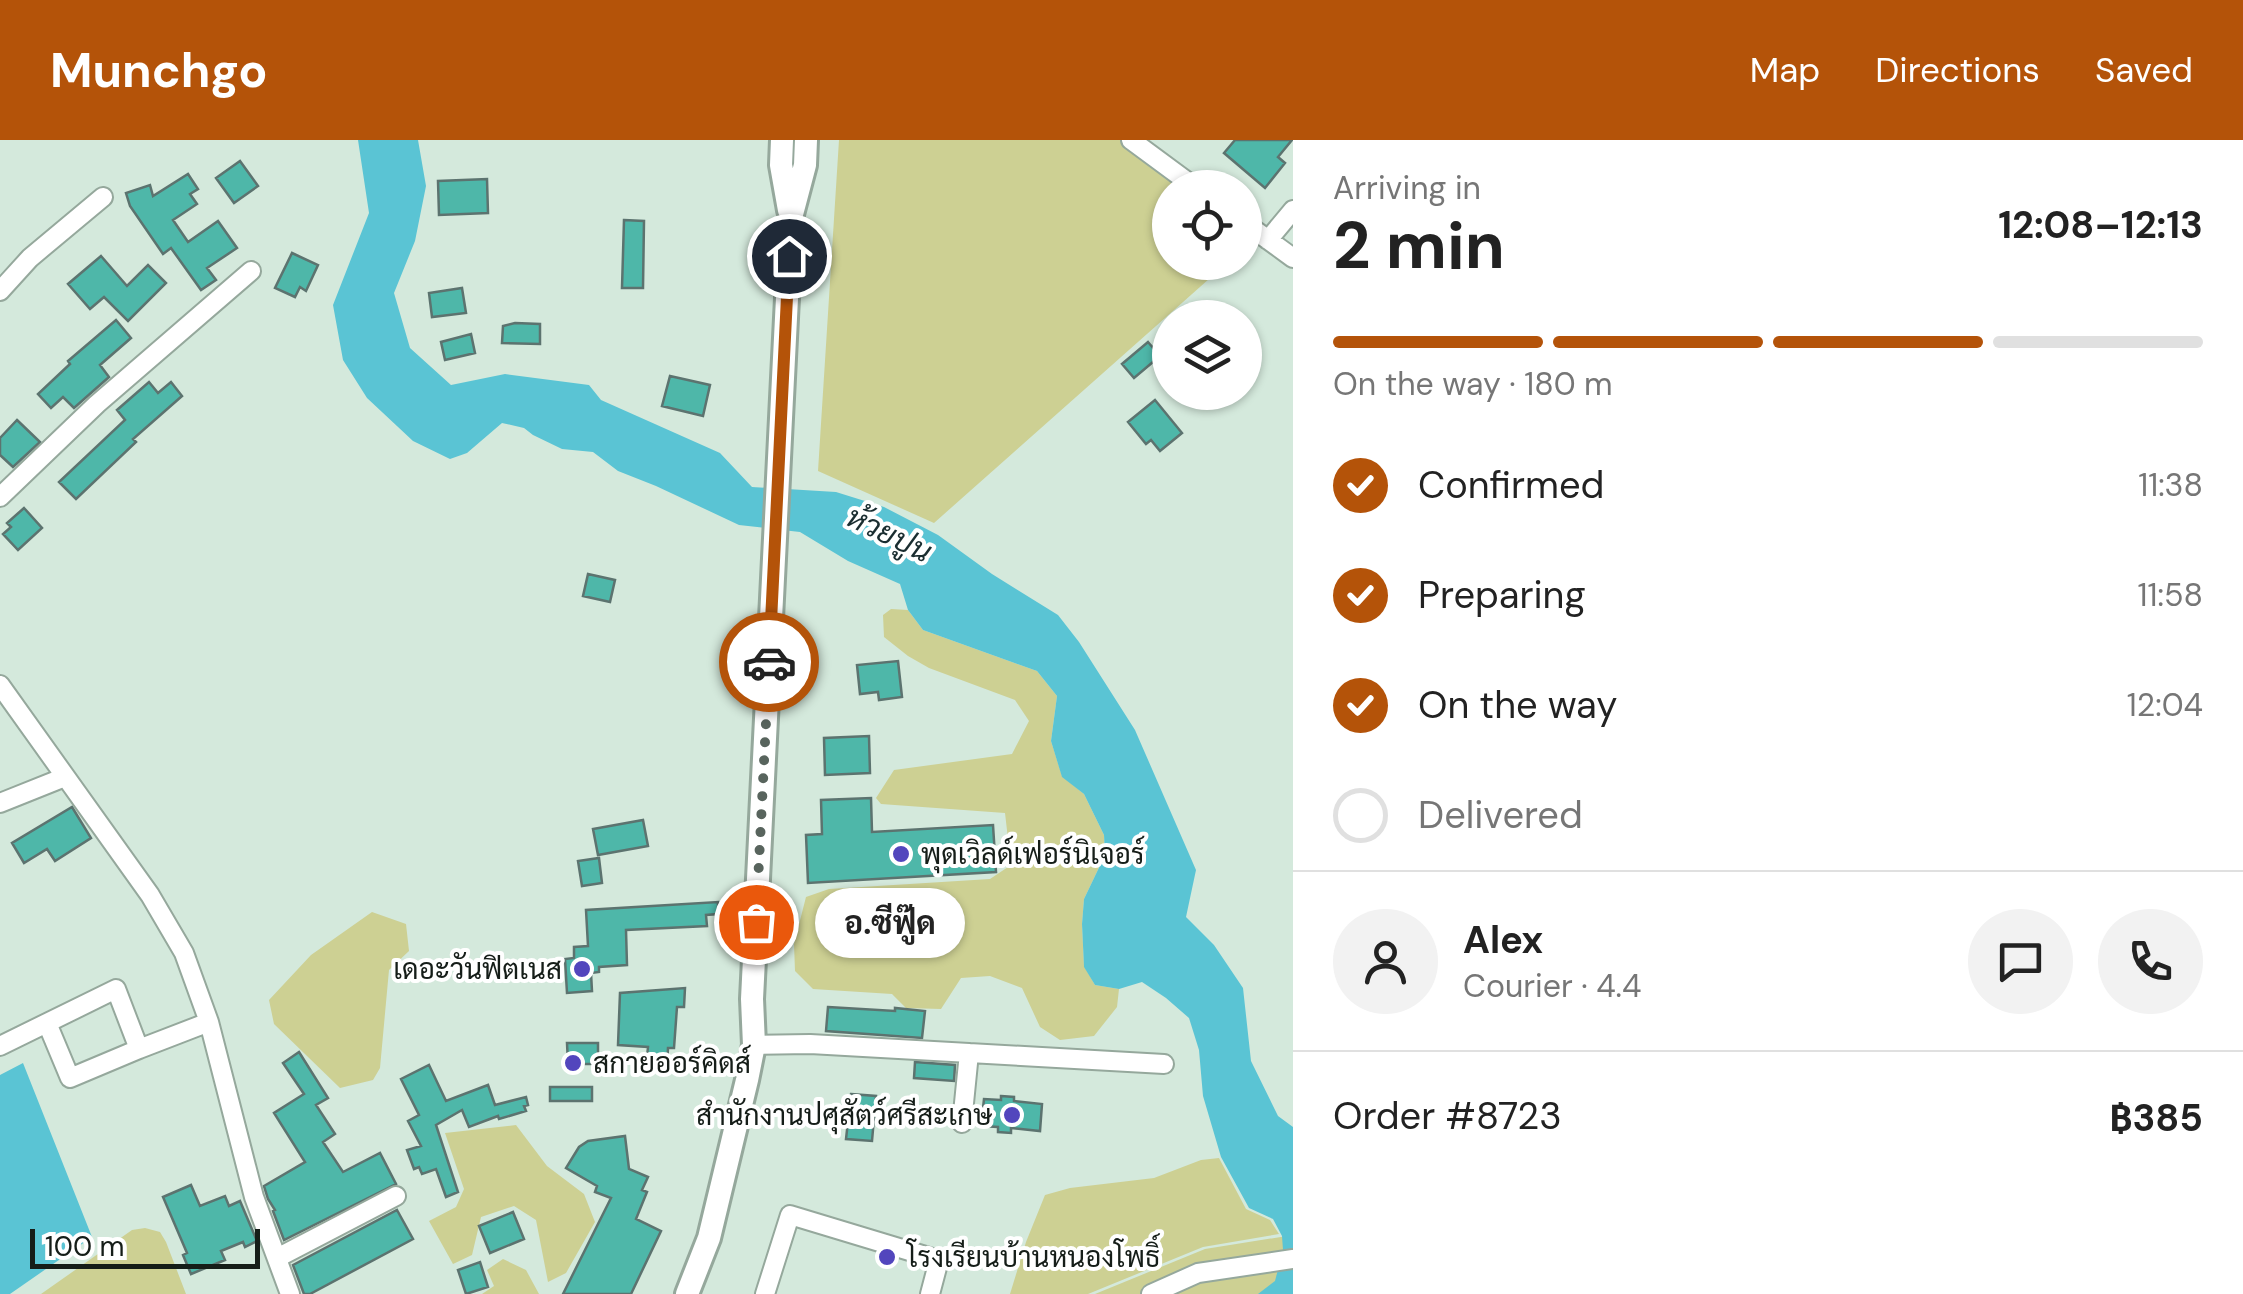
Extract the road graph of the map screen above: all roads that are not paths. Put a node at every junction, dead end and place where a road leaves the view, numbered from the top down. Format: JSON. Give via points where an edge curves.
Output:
{"nodes":[{"id":1,"x":782,"y":140,"type":"edge"},
{"id":2,"x":806,"y":140,"type":"edge"},
{"id":3,"x":1131,"y":140,"type":"edge"},
{"id":4,"x":1172,"y":170,"type":"edge"},
{"id":5,"x":103,"y":197,"type":"dead end"},
{"id":6,"x":1293,"y":210,"type":"edge"},
{"id":7,"x":791,"y":218,"type":"junction"},
{"id":8,"x":1262,"y":236,"type":"edge"},
{"id":9,"x":1268,"y":240,"type":"junction"},
{"id":10,"x":1293,"y":258,"type":"edge"},
{"id":11,"x":251,"y":272,"type":"dead end"},
{"id":12,"x":0,"y":291,"type":"edge"},
{"id":13,"x":0,"y":498,"type":"edge"},
{"id":14,"x":0,"y":685,"type":"edge"},
{"id":15,"x":65,"y":776,"type":"junction"},
{"id":16,"x":0,"y":804,"type":"edge"},
{"id":17,"x":209,"y":1022,"type":"junction"},
{"id":18,"x":47,"y":1023,"type":"junction"},
{"id":19,"x":754,"y":1045,"type":"junction"},
{"id":20,"x":0,"y":1046,"type":"edge"},
{"id":21,"x":139,"y":1049,"type":"junction"},
{"id":22,"x":969,"y":1053,"type":"junction"},
{"id":23,"x":1164,"y":1064,"type":"dead end"},
{"id":24,"x":962,"y":1124,"type":"dead end"},
{"id":25,"x":396,"y":1196,"type":"dead end"},
{"id":26,"x":278,"y":1258,"type":"junction"},
{"id":27,"x":1284,"y":1260,"type":"edge"},
{"id":28,"x":290,"y":1294,"type":"edge"},
{"id":29,"x":687,"y":1294,"type":"edge"},
{"id":30,"x":765,"y":1294,"type":"edge"},
{"id":31,"x":930,"y":1294,"type":"edge"},
{"id":32,"x":1151,"y":1294,"type":"edge"}],
"edges":[{"from":1,"to":7,"type":"main road"},
{"from":2,"to":7,"type":"main road"},
{"from":3,"to":4,"type":"street"},
{"from":5,"to":12,"type":"street"},
{"from":6,"to":9,"type":"street"},
{"from":7,"to":19,"type":"main road"},
{"from":8,"to":9,"type":"street"},
{"from":9,"to":10,"type":"street"},
{"from":11,"to":13,"type":"street"},
{"from":14,"to":15,"type":"street"},
{"from":15,"to":16,"type":"street"},
{"from":15,"to":17,"type":"street","via":[[184,953]]},
{"from":17,"to":21,"type":"street"},
{"from":17,"to":26,"type":"street","via":[[254,1197]]},
{"from":18,"to":20,"type":"street"},
{"from":18,"to":21,"type":"street","via":[[70,1078]]},
{"from":18,"to":21,"type":"street","via":[[116,989]]},
{"from":19,"to":22,"type":"street"},
{"from":19,"to":29,"type":"main road","via":[[709,1238]]},
{"from":22,"to":23,"type":"street"},
{"from":22,"to":24,"type":"street"},
{"from":25,"to":26,"type":"street"},
{"from":26,"to":28,"type":"street"},
{"from":27,"to":32,"type":"street","via":[[1198,1273]]},
{"from":30,"to":31,"type":"street","via":[[790,1215],[939,1260]]}]}
